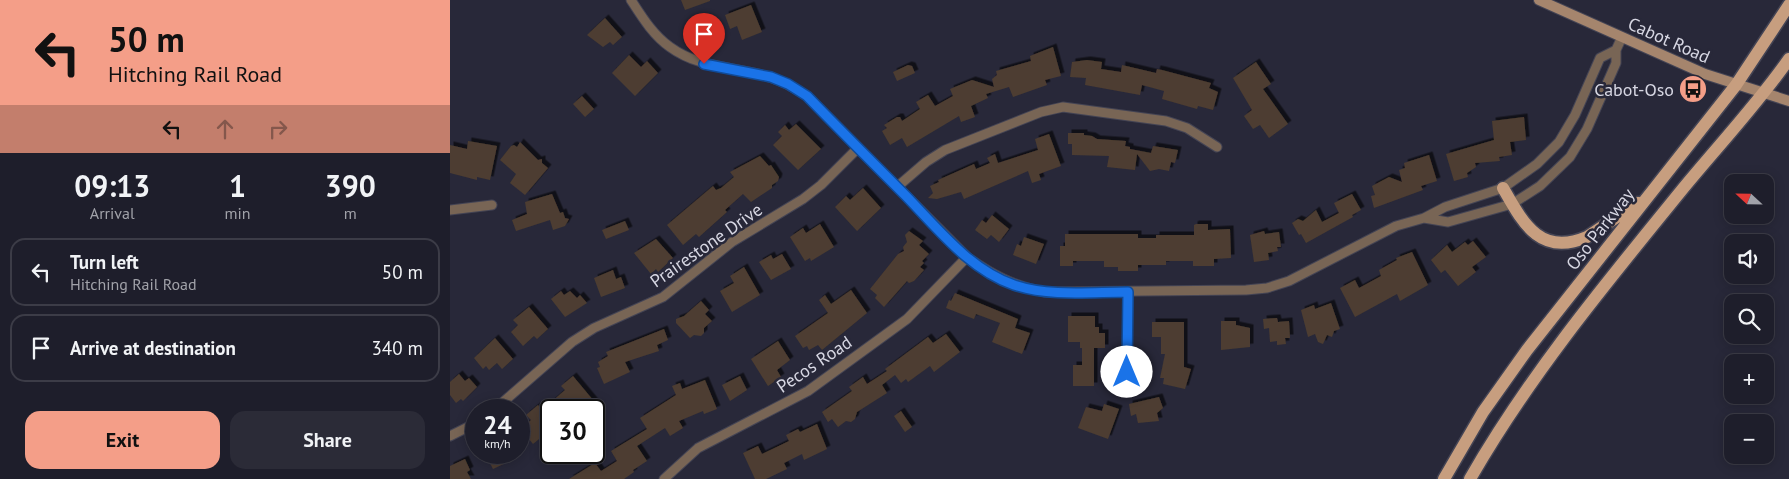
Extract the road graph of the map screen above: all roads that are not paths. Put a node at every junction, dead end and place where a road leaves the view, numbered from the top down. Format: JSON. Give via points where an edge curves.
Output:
{"nodes":[{"id":1,"x":630,"y":0,"type":"edge"},
{"id":2,"x":1540,"y":0,"type":"edge"},
{"id":3,"x":1788,"y":6,"type":"edge"},
{"id":4,"x":1622,"y":37,"type":"junction"},
{"id":5,"x":1616,"y":50,"type":"junction"},
{"id":6,"x":1789,"y":59,"type":"edge"},
{"id":7,"x":1736,"y":85,"type":"junction"},
{"id":8,"x":1765,"y":94,"type":"junction"},
{"id":9,"x":1789,"y":101,"type":"edge"},
{"id":10,"x":1217,"y":146,"type":"dead end"},
{"id":11,"x":858,"y":148,"type":"junction"},
{"id":12,"x":897,"y":187,"type":"junction"},
{"id":13,"x":1503,"y":188,"type":"junction"},
{"id":14,"x":1647,"y":198,"type":"junction"},
{"id":15,"x":1512,"y":204,"type":"junction"},
{"id":16,"x":492,"y":205,"type":"dead end"},
{"id":17,"x":450,"y":210,"type":"edge"},
{"id":18,"x":1424,"y":218,"type":"junction"},
{"id":19,"x":967,"y":257,"type":"junction"},
{"id":20,"x":1128,"y":292,"type":"junction"},
{"id":21,"x":1127,"y":372,"type":"dead end"},
{"id":22,"x":507,"y":399,"type":"edge"},
{"id":23,"x":465,"y":428,"type":"edge"},
{"id":24,"x":450,"y":436,"type":"edge"},
{"id":25,"x":664,"y":479,"type":"edge"},
{"id":26,"x":1444,"y":479,"type":"edge"},
{"id":27,"x":1470,"y":479,"type":"edge"}],
"edges":[{"from":1,"to":11,"type":"street","via":[[647,26],[669,47],[689,59],[711,66],[752,72],[788,84],[807,96]]},
{"from":2,"to":4,"type":"main road","name":"Cabot Road"},
{"from":3,"to":7,"type":"main road","name":"Oso Parkway"},
{"from":4,"to":5,"type":"street"},
{"from":4,"to":7,"type":"main road","name":"Cabot Road"},
{"from":5,"to":13,"type":"street","via":[[1600,58],[1575,115],[1559,142]]},
{"from":5,"to":15,"type":"street","via":[[1616,63],[1587,129],[1570,156],[1540,186]]},
{"from":6,"to":8,"type":"main road"},
{"from":7,"to":8,"type":"main road","name":"Cabot Road"},
{"from":7,"to":14,"type":"main road","name":"Oso Parkway"},
{"from":8,"to":9,"type":"main road","name":"Cabot Road"},
{"from":8,"to":27,"type":"main road","via":[[1681,192],[1558,346],[1517,402]]},
{"from":10,"to":12,"type":"street","via":[[1187,128],[1166,122],[1063,107],[1041,112],[945,150]]},
{"from":11,"to":12,"type":"street"},
{"from":11,"to":22,"type":"street","name":"Prairestone Drive","via":[[803,199],[732,242],[664,297],[594,328],[572,342]]},
{"from":12,"to":19,"type":"street"},
{"from":13,"to":15,"type":"main road"},
{"from":13,"to":18,"type":"street","via":[[1445,207]]},
{"from":14,"to":15,"type":"main road","via":[[1587,237],[1567,242],[1538,237]]},
{"from":14,"to":26,"type":"main road","name":"Oso Parkway","via":[[1527,350],[1483,412]]},
{"from":15,"to":18,"type":"street","via":[[1448,222]]},
{"from":16,"to":17,"type":"street"},
{"from":18,"to":20,"type":"street","via":[[1396,226],[1312,271],[1267,288]]},
{"from":19,"to":20,"type":"street","via":[[1006,282],[1044,292]]},
{"from":19,"to":25,"type":"street","name":"Pecos Road","via":[[900,324],[808,391],[698,448]]},
{"from":20,"to":21,"type":"street"},
{"from":23,"to":24,"type":"street"}]}
